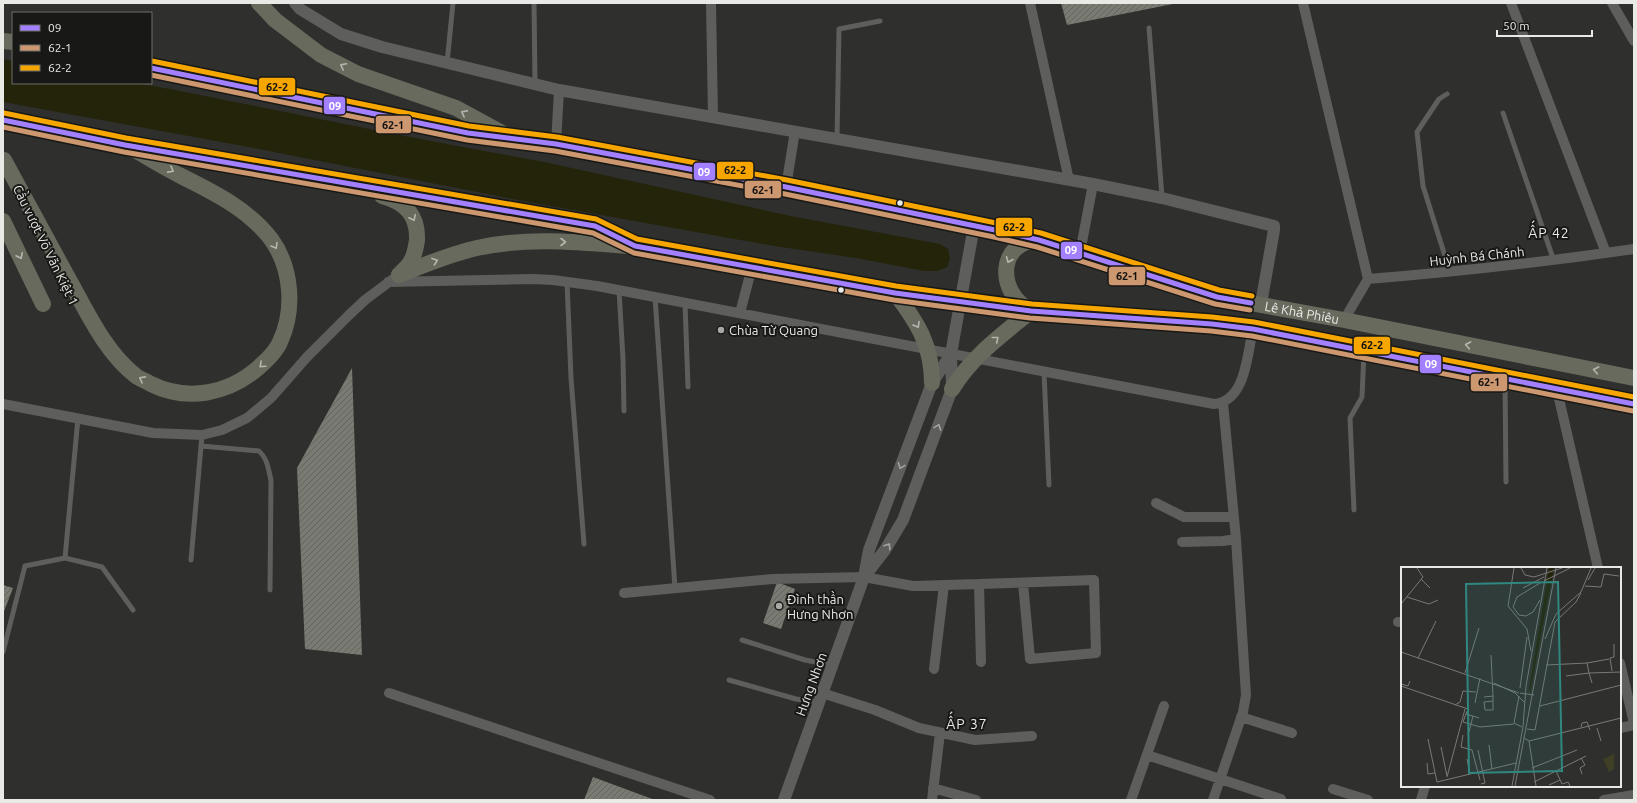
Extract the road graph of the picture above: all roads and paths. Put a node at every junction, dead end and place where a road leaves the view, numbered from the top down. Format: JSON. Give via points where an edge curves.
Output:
{"nodes":[{"id":1,"x":258,"y":3,"type":"edge"},
{"id":2,"x":295,"y":3,"type":"edge"},
{"id":3,"x":453,"y":3,"type":"edge"},
{"id":4,"x":534,"y":3,"type":"edge"},
{"id":5,"x":711,"y":3,"type":"edge"},
{"id":6,"x":1030,"y":3,"type":"edge"},
{"id":7,"x":1303,"y":3,"type":"edge"},
{"id":8,"x":1511,"y":3,"type":"edge"},
{"id":9,"x":1612,"y":3,"type":"edge"},
{"id":10,"x":880,"y":21,"type":"dead end"},
{"id":11,"x":1149,"y":28,"type":"dead end"},
{"id":12,"x":1634,"y":41,"type":"edge"},
{"id":13,"x":447,"y":63,"type":"junction"},
{"id":14,"x":152,"y":68,"type":"edge"},
{"id":15,"x":535,"y":84,"type":"junction"},
{"id":16,"x":559,"y":90,"type":"junction"},
{"id":17,"x":1447,"y":94,"type":"dead end"},
{"id":18,"x":1503,"y":113,"type":"dead end"},
{"id":19,"x":713,"y":117,"type":"junction"},
{"id":20,"x":3,"y":120,"type":"edge"},
{"id":21,"x":795,"y":131,"type":"junction"},
{"id":22,"x":511,"y":137,"type":"junction"},
{"id":23,"x":837,"y":139,"type":"junction"},
{"id":24,"x":556,"y":144,"type":"junction"},
{"id":25,"x":125,"y":145,"type":"junction"},
{"id":26,"x":3,"y":159,"type":"edge"},
{"id":27,"x":1069,"y":180,"type":"junction"},
{"id":28,"x":343,"y":183,"type":"junction"},
{"id":29,"x":1093,"y":184,"type":"junction"},
{"id":30,"x":786,"y":187,"type":"junction"},
{"id":31,"x":1162,"y":198,"type":"junction"},
{"id":32,"x":3,"y":221,"type":"edge"},
{"id":33,"x":974,"y":226,"type":"junction"},
{"id":34,"x":1039,"y":240,"type":"junction"},
{"id":35,"x":635,"y":246,"type":"junction"},
{"id":36,"x":1634,"y":249,"type":"edge"},
{"id":37,"x":1080,"y":253,"type":"junction"},
{"id":38,"x":1606,"y":253,"type":"junction"},
{"id":39,"x":1554,"y":260,"type":"junction"},
{"id":40,"x":752,"y":267,"type":"junction"},
{"id":41,"x":1450,"y":272,"type":"junction"},
{"id":42,"x":393,"y":278,"type":"junction"},
{"id":43,"x":1368,"y":279,"type":"junction"},
{"id":44,"x":567,"y":282,"type":"junction"},
{"id":45,"x":619,"y":290,"type":"junction"},
{"id":46,"x":895,"y":293,"type":"junction"},
{"id":47,"x":656,"y":297,"type":"junction"},
{"id":48,"x":962,"y":302,"type":"junction"},
{"id":49,"x":685,"y":303,"type":"junction"},
{"id":50,"x":43,"y":304,"type":"dead end"},
{"id":51,"x":1261,"y":304,"type":"junction"},
{"id":52,"x":1031,"y":311,"type":"junction"},
{"id":53,"x":740,"y":313,"type":"junction"},
{"id":54,"x":1344,"y":320,"type":"junction"},
{"id":55,"x":1253,"y":330,"type":"junction"},
{"id":56,"x":928,"y":350,"type":"junction"},
{"id":57,"x":1364,"y":351,"type":"junction"},
{"id":58,"x":951,"y":354,"type":"junction"},
{"id":59,"x":974,"y":359,"type":"junction"},
{"id":60,"x":1044,"y":372,"type":"junction"},
{"id":61,"x":1634,"y":378,"type":"edge"},
{"id":62,"x":1505,"y":379,"type":"junction"},
{"id":63,"x":932,"y":383,"type":"junction"},
{"id":64,"x":688,"y":387,"type":"dead end"},
{"id":65,"x":952,"y":390,"type":"junction"},
{"id":66,"x":1557,"y":390,"type":"junction"},
{"id":67,"x":1224,"y":403,"type":"junction"},
{"id":68,"x":3,"y":404,"type":"edge"},
{"id":69,"x":1634,"y":404,"type":"edge"},
{"id":70,"x":624,"y":411,"type":"dead end"},
{"id":71,"x":78,"y":418,"type":"junction"},
{"id":72,"x":202,"y":435,"type":"junction"},
{"id":73,"x":201,"y":446,"type":"junction"},
{"id":74,"x":1506,"y":482,"type":"dead end"},
{"id":75,"x":1049,"y":485,"type":"dead end"},
{"id":76,"x":1156,"y":503,"type":"dead end"},
{"id":77,"x":1354,"y":510,"type":"dead end"},
{"id":78,"x":1234,"y":517,"type":"junction"},
{"id":79,"x":1236,"y":538,"type":"junction"},
{"id":80,"x":1182,"y":542,"type":"dead end"},
{"id":81,"x":584,"y":544,"type":"dead end"},
{"id":82,"x":65,"y":558,"type":"junction"},
{"id":83,"x":191,"y":560,"type":"dead end"},
{"id":84,"x":1598,"y":567,"type":"edge"},
{"id":85,"x":864,"y":577,"type":"junction"},
{"id":86,"x":1023,"y":583,"type":"junction"},
{"id":87,"x":979,"y":584,"type":"junction"},
{"id":88,"x":944,"y":585,"type":"junction"},
{"id":89,"x":675,"y":588,"type":"junction"},
{"id":90,"x":270,"y":590,"type":"dead end"},
{"id":91,"x":624,"y":593,"type":"dead end"},
{"id":92,"x":133,"y":610,"type":"dead end"},
{"id":93,"x":742,"y":640,"type":"dead end"},
{"id":94,"x":3,"y":652,"type":"edge"},
{"id":95,"x":981,"y":662,"type":"dead end"},
{"id":96,"x":832,"y":665,"type":"junction"},
{"id":97,"x":1621,"y":666,"type":"edge"},
{"id":98,"x":934,"y":668,"type":"dead end"},
{"id":99,"x":729,"y":680,"type":"dead end"},
{"id":100,"x":1627,"y":687,"type":"edge"},
{"id":101,"x":389,"y":693,"type":"dead end"},
{"id":102,"x":821,"y":698,"type":"junction"},
{"id":103,"x":1164,"y":706,"type":"dead end"},
{"id":104,"x":1241,"y":718,"type":"junction"},
{"id":105,"x":1634,"y":724,"type":"edge"},
{"id":106,"x":1621,"y":728,"type":"edge"},
{"id":107,"x":940,"y":733,"type":"junction"},
{"id":108,"x":1292,"y":733,"type":"dead end"},
{"id":109,"x":1032,"y":736,"type":"dead end"},
{"id":110,"x":1147,"y":755,"type":"junction"},
{"id":111,"x":1220,"y":779,"type":"junction"},
{"id":112,"x":1425,"y":787,"type":"edge"},
{"id":113,"x":933,"y":788,"type":"junction"},
{"id":114,"x":1333,"y":789,"type":"dead end"},
{"id":115,"x":1634,"y":795,"type":"edge"},
{"id":116,"x":1281,"y":799,"type":"edge"},
{"id":117,"x":710,"y":800,"type":"edge"},
{"id":118,"x":784,"y":800,"type":"edge"},
{"id":119,"x":932,"y":800,"type":"edge"},
{"id":120,"x":976,"y":800,"type":"edge"},
{"id":121,"x":1131,"y":800,"type":"edge"},
{"id":122,"x":1213,"y":800,"type":"edge"},
{"id":123,"x":1368,"y":800,"type":"edge"},
{"id":124,"x":1421,"y":800,"type":"edge"},
{"id":125,"x":1604,"y":800,"type":"edge"}],
"edges":[{"from":22,"to":1,"type":"highway","one_way":true,"via":[[456,108],[358,74],[321,55],[275,20]]},
{"from":2,"to":13,"type":"street","via":[[300,9],[341,34]]},
{"from":3,"to":13,"type":"lane"},
{"from":4,"to":15,"type":"lane"},
{"from":5,"to":19,"type":"street"},
{"from":6,"to":27,"type":"street"},
{"from":7,"to":43,"type":"street"},
{"from":8,"to":38,"type":"street"},
{"from":9,"to":12,"type":"street"},
{"from":10,"to":23,"type":"lane","via":[[839,29]]},
{"from":11,"to":31,"type":"lane"},
{"from":13,"to":15,"type":"street"},
{"from":14,"to":22,"type":"highway","name":"Lê Khả Phiêu","via":[[468,132]]},
{"from":15,"to":16,"type":"street"},
{"from":16,"to":19,"type":"street"},
{"from":16,"to":24,"type":"street"},
{"from":17,"to":41,"type":"lane","via":[[1439,99],[1417,132],[1423,186]]},
{"from":18,"to":39,"type":"lane"},
{"from":19,"to":21,"type":"street"},
{"from":20,"to":25,"type":"highway","name":"Lê Khả Phiêu"},
{"from":21,"to":23,"type":"street"},
{"from":21,"to":30,"type":"street"},
{"from":22,"to":24,"type":"highway","name":"Lê Khả Phiêu"},
{"from":23,"to":27,"type":"street"},
{"from":24,"to":30,"type":"highway","name":"Lê Khả Phiêu"},
{"from":25,"to":26,"type":"highway","one_way":true,"via":[[227,200],[271,239],[282,257],[291,297],[280,343],[266,362],[249,376],[229,387],[206,394],[184,394],[164,390],[137,377],[120,361],[83,312]]},
{"from":25,"to":28,"type":"highway","name":"Lê Khả Phiêu"},
{"from":27,"to":29,"type":"street"},
{"from":28,"to":35,"type":"highway","name":"Lê Khả Phiêu","via":[[595,226]]},
{"from":28,"to":42,"type":"highway","one_way":true,"via":[[391,198],[413,215],[417,229],[412,261]]},
{"from":29,"to":31,"type":"street"},
{"from":29,"to":37,"type":"street"},
{"from":30,"to":33,"type":"highway","name":"Lê Khả Phiêu"},
{"from":31,"to":51,"type":"street","via":[[1274,226]]},
{"from":32,"to":50,"type":"highway","one_way":true},
{"from":33,"to":34,"type":"highway","name":"Lê Khả Phiêu"},
{"from":33,"to":48,"type":"street","name":"Hưng Nhơn"},
{"from":34,"to":37,"type":"highway","name":"Lê Khả Phiêu"},
{"from":34,"to":52,"type":"highway","one_way":true,"via":[[1024,242],[1018,246],[1009,258],[1006,273],[1011,294]]},
{"from":35,"to":40,"type":"highway","name":"Lê Khả Phiêu"},
{"from":42,"to":35,"type":"highway","one_way":true,"via":[[440,259],[477,248],[518,241]]},
{"from":36,"to":38,"type":"street","name":"Huỳnh Bá Chánh"},
{"from":37,"to":51,"type":"highway","name":"Lê Khả Phiêu","via":[[1217,297]]},
{"from":38,"to":39,"type":"street","name":"Huỳnh Bá Chánh"},
{"from":39,"to":41,"type":"street","name":"Huỳnh Bá Chánh"},
{"from":40,"to":46,"type":"highway","name":"Lê Khả Phiêu"},
{"from":40,"to":53,"type":"street"},
{"from":41,"to":43,"type":"street","name":"Huỳnh Bá Chánh"},
{"from":42,"to":44,"type":"street"},
{"from":42,"to":72,"type":"street","via":[[349,315],[271,398],[247,418],[222,430]]},
{"from":43,"to":54,"type":"street"},
{"from":44,"to":45,"type":"street"},
{"from":44,"to":81,"type":"lane","via":[[571,378]]},
{"from":45,"to":47,"type":"street"},
{"from":45,"to":70,"type":"lane"},
{"from":46,"to":48,"type":"highway","name":"Lê Khả Phiêu"},
{"from":46,"to":56,"type":"highway","one_way":true,"via":[[915,320]]},
{"from":47,"to":49,"type":"street"},
{"from":47,"to":89,"type":"lane"},
{"from":48,"to":52,"type":"highway","name":"Lê Khả Phiêu"},
{"from":48,"to":58,"type":"street","name":"Hưng Nhơn"},
{"from":49,"to":53,"type":"street"},
{"from":49,"to":64,"type":"lane"},
{"from":51,"to":54,"type":"highway","name":"Lê Khả Phiêu"},
{"from":52,"to":55,"type":"highway","name":"Lê Khả Phiêu","via":[[1212,324]]},
{"from":59,"to":52,"type":"highway","one_way":true},
{"from":53,"to":56,"type":"street"},
{"from":61,"to":54,"type":"highway","name":"Lê Khả Phiêu","one_way":true},
{"from":55,"to":57,"type":"highway","name":"Lê Khả Phiêu"},
{"from":55,"to":67,"type":"street","via":[[1239,387]]},
{"from":56,"to":58,"type":"street"},
{"from":56,"to":63,"type":"highway"},
{"from":57,"to":62,"type":"highway","name":"Lê Khả Phiêu"},
{"from":57,"to":77,"type":"lane","via":[[1362,398],[1350,418]]},
{"from":58,"to":59,"type":"street"},
{"from":58,"to":63,"type":"street","name":"Hưng Nhơn"},
{"from":58,"to":65,"type":"street","name":"Hưng Nhơn"},
{"from":59,"to":60,"type":"street"},
{"from":59,"to":65,"type":"highway"},
{"from":60,"to":67,"type":"street","via":[[1209,404]]},
{"from":60,"to":75,"type":"lane"},
{"from":62,"to":66,"type":"highway","name":"Lê Khả Phiêu"},
{"from":62,"to":74,"type":"lane"},
{"from":63,"to":85,"type":"street","name":"Hưng Nhơn","one_way":true,"via":[[869,550]]},
{"from":85,"to":65,"type":"street","name":"Hưng Nhơn","one_way":true,"via":[[885,550],[903,520]]},
{"from":66,"to":69,"type":"highway","name":"Lê Khả Phiêu"},
{"from":66,"to":84,"type":"street"},
{"from":67,"to":78,"type":"street"},
{"from":68,"to":71,"type":"street"},
{"from":71,"to":72,"type":"street","via":[[153,433]]},
{"from":71,"to":82,"type":"lane"},
{"from":72,"to":73,"type":"lane"},
{"from":73,"to":83,"type":"lane"},
{"from":73,"to":90,"type":"lane","via":[[259,451],[267,463],[271,488]]},
{"from":76,"to":78,"type":"street","via":[[1184,517]]},
{"from":78,"to":79,"type":"street"},
{"from":79,"to":80,"type":"street"},
{"from":79,"to":104,"type":"street","via":[[1246,695]]},
{"from":82,"to":92,"type":"lane","via":[[102,567]]},
{"from":82,"to":94,"type":"lane","via":[[25,566]]},
{"from":85,"to":88,"type":"street","via":[[913,586]]},
{"from":85,"to":89,"type":"street","via":[[773,579]]},
{"from":85,"to":96,"type":"street","name":"Hưng Nhơn"},
{"from":86,"to":86,"type":"street","via":[[1030,659],[1096,653],[1094,580]]},
{"from":86,"to":87,"type":"street"},
{"from":87,"to":88,"type":"street"},
{"from":87,"to":95,"type":"street"},
{"from":88,"to":98,"type":"street"},
{"from":89,"to":91,"type":"street"},
{"from":93,"to":96,"type":"lane","via":[[805,660]]},
{"from":96,"to":102,"type":"street","name":"Hưng Nhơn"},
{"from":97,"to":100,"type":"street"},
{"from":99,"to":102,"type":"lane","via":[[796,699]]},
{"from":100,"to":105,"type":"street"},
{"from":101,"to":117,"type":"street"},
{"from":102,"to":107,"type":"street","via":[[875,710]]},
{"from":102,"to":118,"type":"street","name":"Hưng Nhơn"},
{"from":103,"to":110,"type":"street"},
{"from":104,"to":108,"type":"street"},
{"from":104,"to":111,"type":"street"},
{"from":105,"to":106,"type":"street"},
{"from":107,"to":109,"type":"street","via":[[975,740]]},
{"from":107,"to":113,"type":"street"},
{"from":110,"to":111,"type":"street"},
{"from":110,"to":121,"type":"street"},
{"from":111,"to":116,"type":"street"},
{"from":111,"to":122,"type":"street"},
{"from":112,"to":124,"type":"street"},
{"from":113,"to":119,"type":"street"},
{"from":113,"to":120,"type":"street"},
{"from":114,"to":123,"type":"street"},
{"from":115,"to":125,"type":"street"}]}
